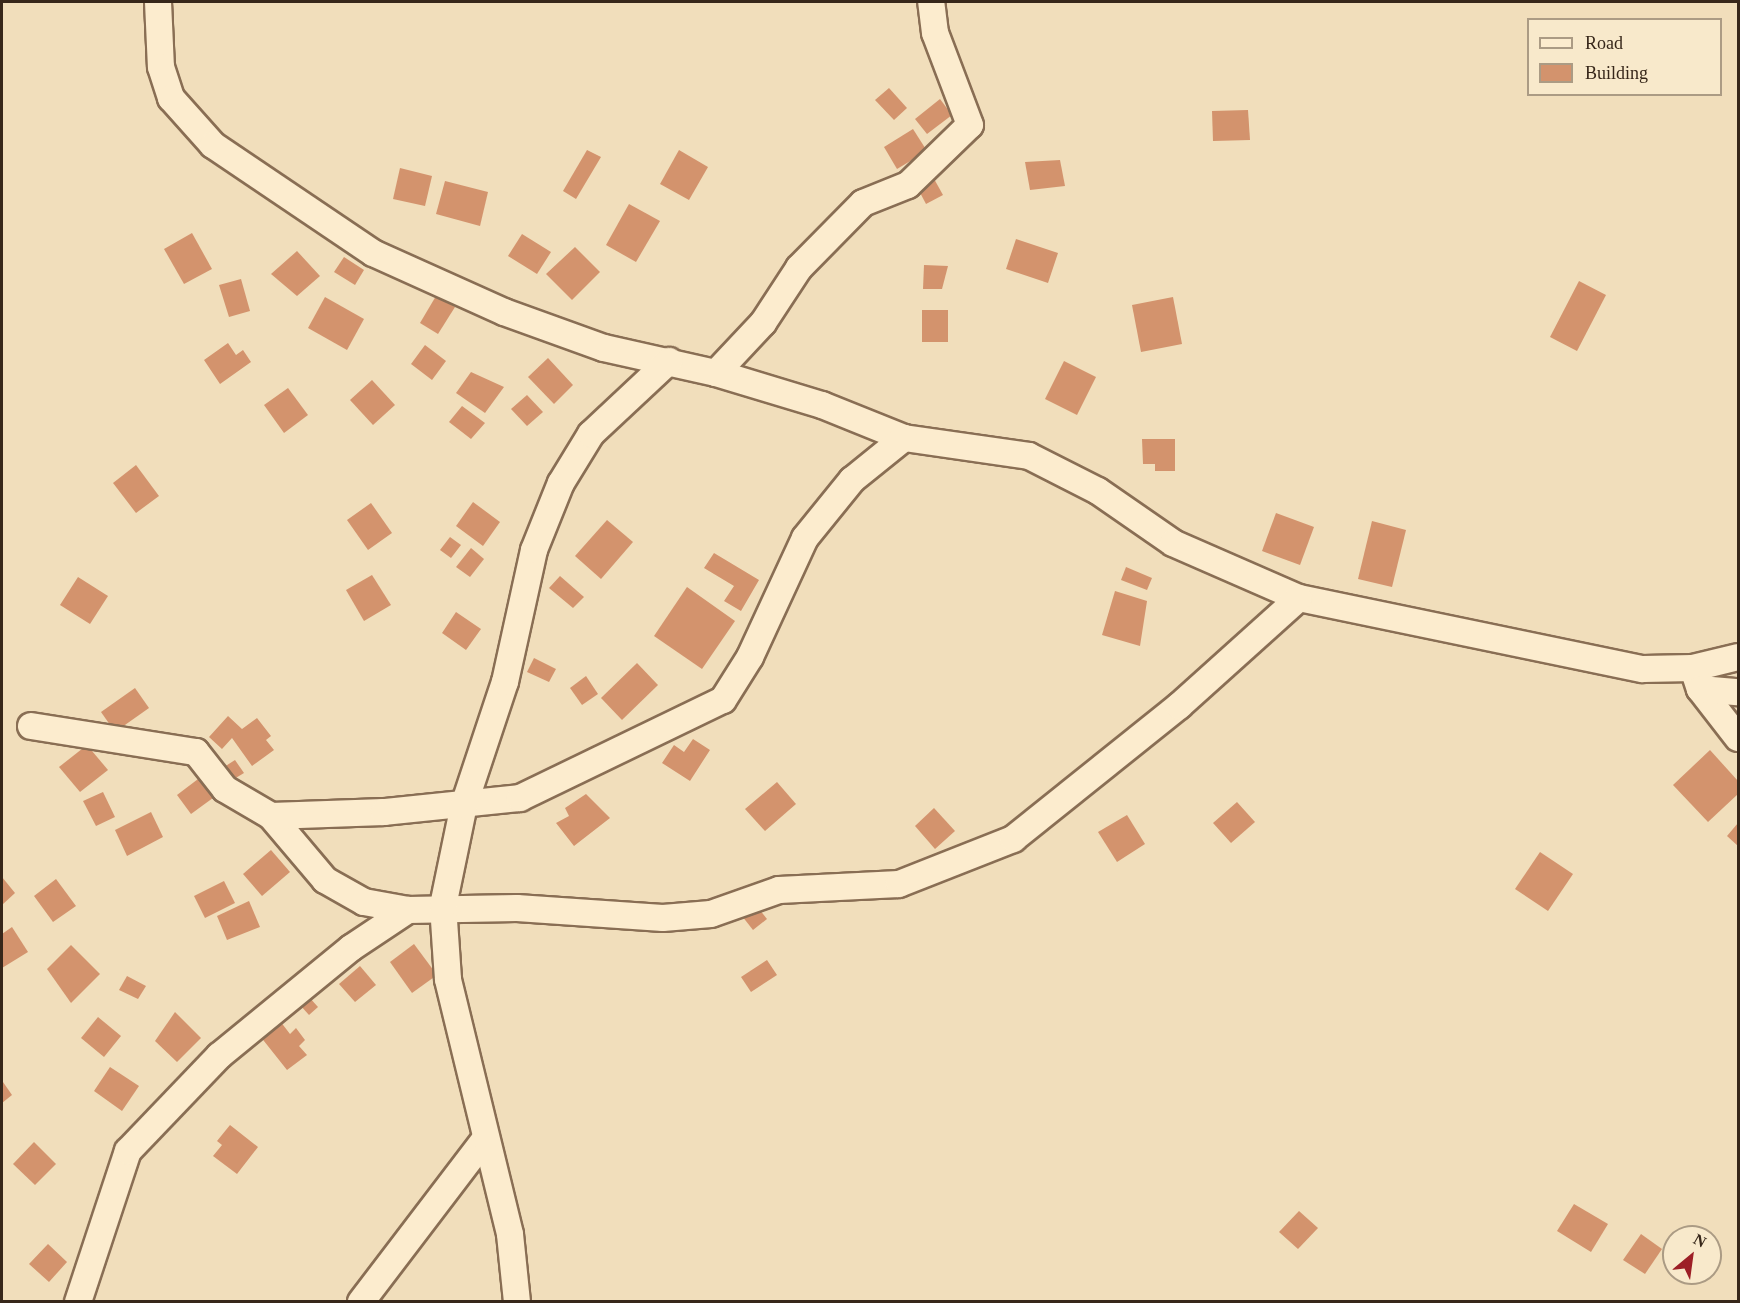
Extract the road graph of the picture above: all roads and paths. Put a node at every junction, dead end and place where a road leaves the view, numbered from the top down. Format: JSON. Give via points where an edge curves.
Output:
{"nodes":[{"id":1,"x":158,"y":2,"type":"edge"},
{"id":2,"x":931,"y":2,"type":"edge"},
{"id":3,"x":669,"y":361,"type":"junction"},
{"id":4,"x":716,"y":373,"type":"junction"},
{"id":5,"x":904,"y":438,"type":"junction"},
{"id":6,"x":1299,"y":598,"type":"junction"},
{"id":7,"x":1738,"y":657,"type":"edge"},
{"id":8,"x":1696,"y":678,"type":"junction"},
{"id":9,"x":1738,"y":692,"type":"edge"},
{"id":10,"x":31,"y":726,"type":"dead end"},
{"id":11,"x":1738,"y":738,"type":"edge"},
{"id":12,"x":464,"y":805,"type":"junction"},
{"id":13,"x":271,"y":816,"type":"junction"},
{"id":14,"x":443,"y":906,"type":"junction"},
{"id":15,"x":408,"y":910,"type":"junction"},
{"id":16,"x":486,"y":1138,"type":"junction"},
{"id":17,"x":78,"y":1302,"type":"edge"},
{"id":18,"x":362,"y":1302,"type":"edge"},
{"id":19,"x":518,"y":1302,"type":"edge"}],
"edges":[{"from":1,"to":3,"type":"street","via":[[161,67],[171,98],[213,145],[265,183],[373,254],[504,312],[604,348]]},
{"from":2,"to":4,"type":"street","via":[[935,33],[970,125],[908,185],[863,203],[799,268],[763,323]]},
{"from":3,"to":4,"type":"street"},
{"from":3,"to":12,"type":"street","via":[[591,434],[561,483],[534,550],[505,682]]},
{"from":4,"to":5,"type":"street","via":[[822,405]]},
{"from":5,"to":6,"type":"street","via":[[1029,456],[1098,491],[1173,543]]},
{"from":5,"to":12,"type":"street","via":[[852,480],[805,538],[750,657],[723,700],[520,798]]},
{"from":6,"to":8,"type":"street"},
{"from":6,"to":14,"type":"street","via":[[1179,706],[1013,839],[899,884],[779,890],[711,914],[663,918]]},
{"from":7,"to":8,"type":"street"},
{"from":8,"to":9,"type":"street"},
{"from":8,"to":11,"type":"street"},
{"from":10,"to":13,"type":"street","via":[[196,752],[225,789]]},
{"from":12,"to":13,"type":"street"},
{"from":12,"to":14,"type":"street"},
{"from":13,"to":15,"type":"street","via":[[325,880],[364,902]]},
{"from":14,"to":15,"type":"street"},
{"from":14,"to":16,"type":"street","via":[[448,979]]},
{"from":15,"to":17,"type":"street","via":[[351,948],[219,1056],[128,1151]]},
{"from":16,"to":18,"type":"street"},
{"from":16,"to":19,"type":"street","via":[[510,1234]]}]}
